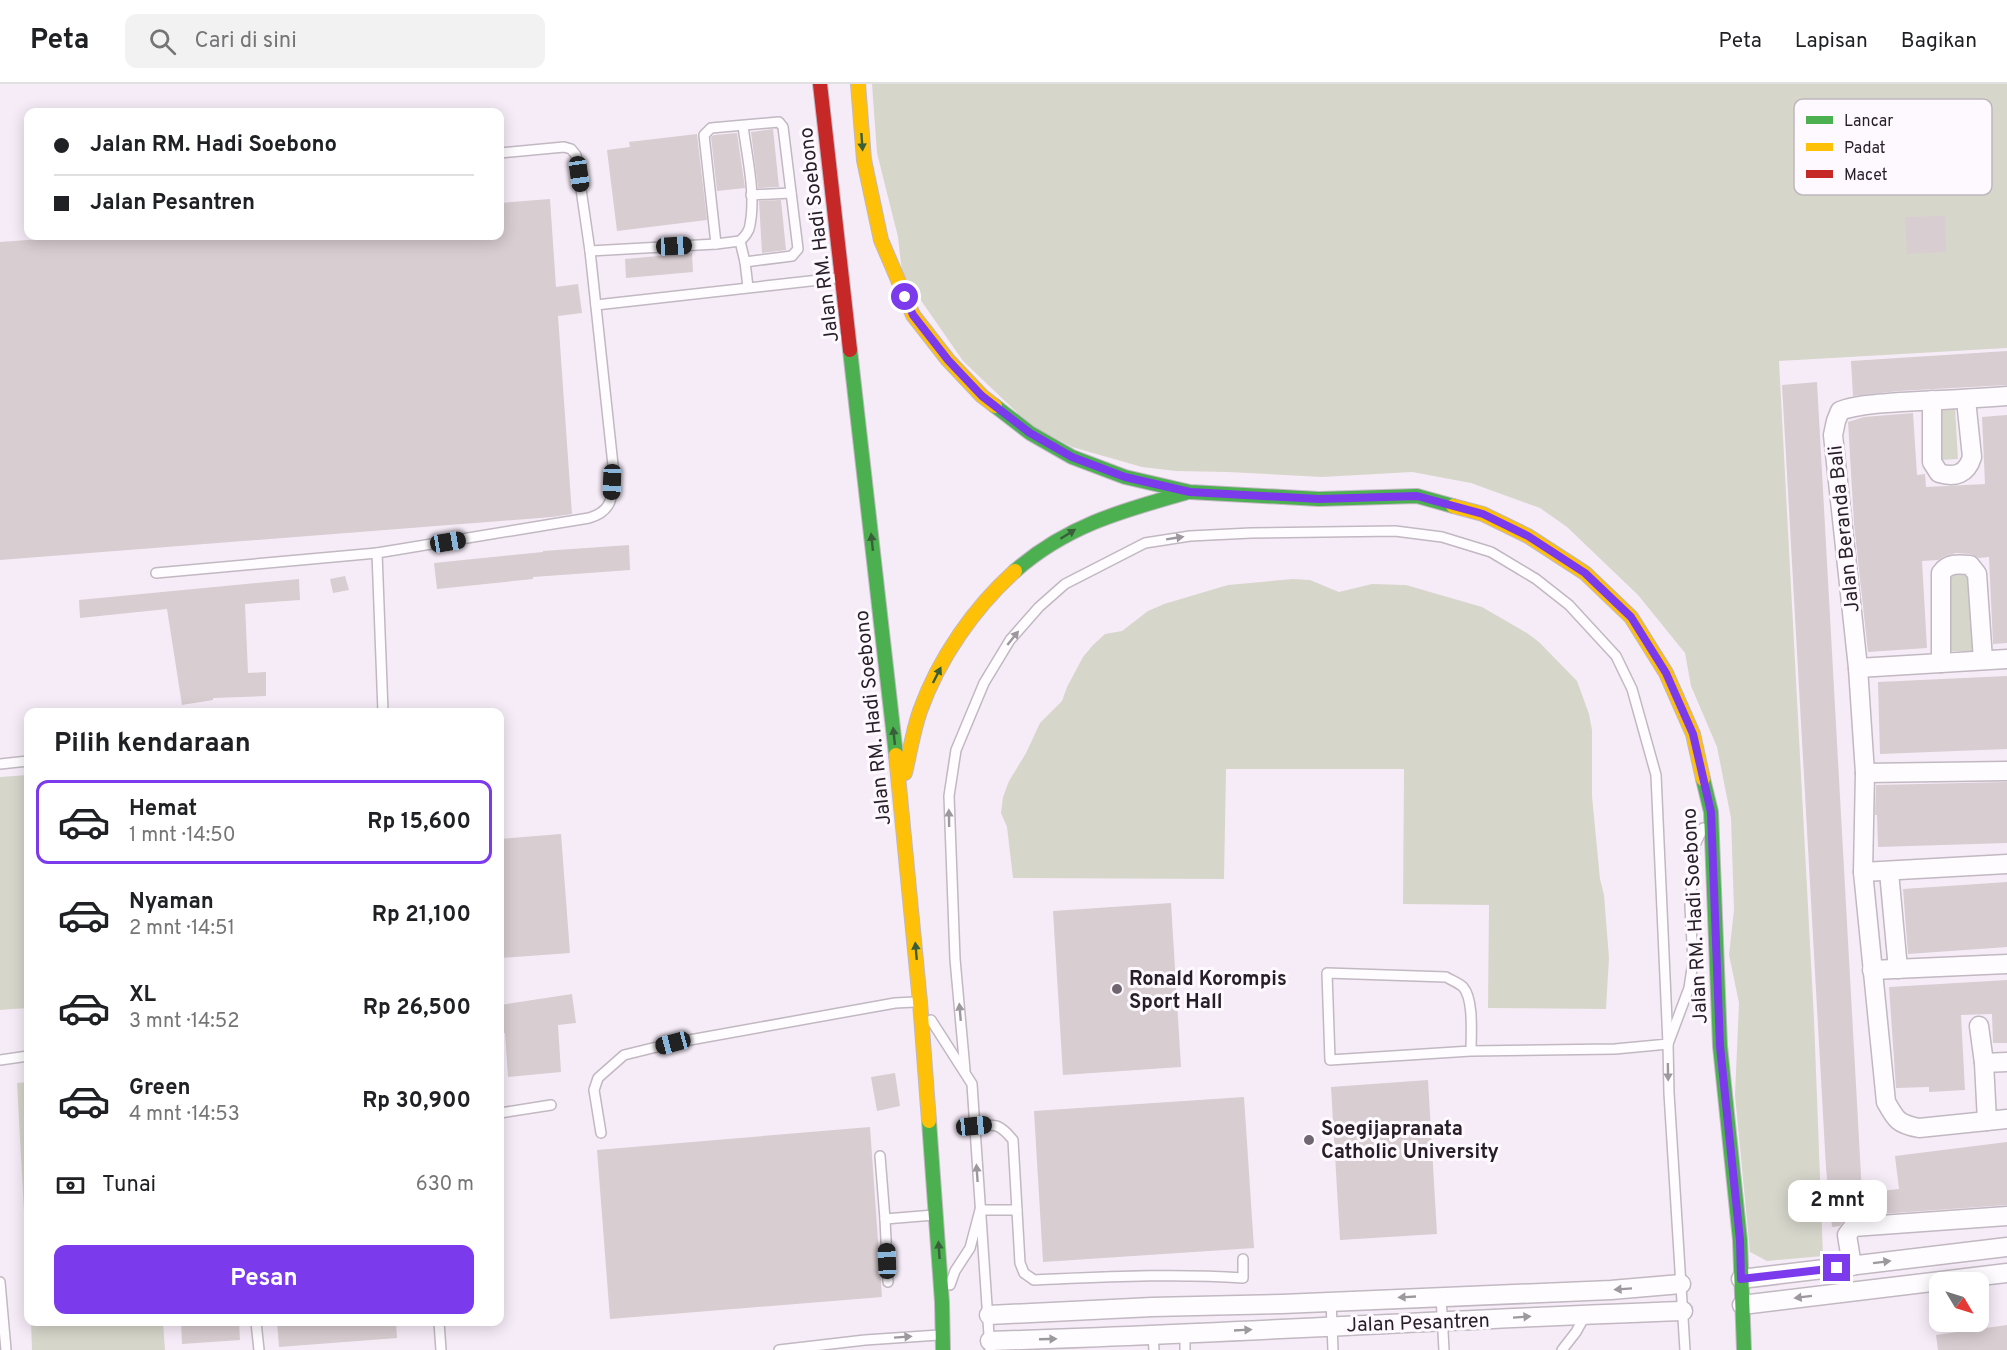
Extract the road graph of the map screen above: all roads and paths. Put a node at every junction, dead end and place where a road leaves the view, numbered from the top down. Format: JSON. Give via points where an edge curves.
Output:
{"nodes":[{"id":1,"x":820,"y":84,"type":"edge"},
{"id":2,"x":858,"y":84,"type":"edge"},
{"id":3,"x":743,"y":126,"type":"junction"},
{"id":4,"x":504,"y":153,"type":"edge"},
{"id":5,"x":791,"y":193,"type":"junction"},
{"id":6,"x":751,"y":195,"type":"junction"},
{"id":7,"x":740,"y":241,"type":"junction"},
{"id":8,"x":716,"y":244,"type":"junction"},
{"id":9,"x":590,"y":251,"type":"junction"},
{"id":10,"x":746,"y":262,"type":"junction"},
{"id":11,"x":843,"y":277,"type":"junction"},
{"id":12,"x":748,"y":287,"type":"junction"},
{"id":13,"x":596,"y":305,"type":"junction"},
{"id":14,"x":2007,"y":396,"type":"edge"},
{"id":15,"x":1932,"y":400,"type":"junction"},
{"id":16,"x":1966,"y":400,"type":"junction"},
{"id":17,"x":1190,"y":492,"type":"junction"},
{"id":18,"x":377,"y":553,"type":"junction"},
{"id":19,"x":156,"y":573,"type":"dead end"},
{"id":20,"x":2007,"y":659,"type":"edge"},
{"id":21,"x":1983,"y":660,"type":"junction"},
{"id":22,"x":1941,"y":663,"type":"junction"},
{"id":23,"x":1857,"y":668,"type":"junction"},
{"id":24,"x":383,"y":708,"type":"edge"},
{"id":25,"x":24,"y":761,"type":"edge"},
{"id":26,"x":0,"y":764,"type":"edge"},
{"id":27,"x":2007,"y":771,"type":"edge"},
{"id":28,"x":1864,"y":773,"type":"junction"},
{"id":29,"x":900,"y":790,"type":"junction"},
{"id":30,"x":1711,"y":812,"type":"junction"},
{"id":31,"x":2007,"y":864,"type":"edge"},
{"id":32,"x":1863,"y":872,"type":"junction"},
{"id":33,"x":1889,"y":872,"type":"junction"},
{"id":34,"x":2007,"y":964,"type":"edge"},
{"id":35,"x":1898,"y":969,"type":"junction"},
{"id":36,"x":1872,"y":970,"type":"junction"},
{"id":37,"x":920,"y":1002,"type":"junction"},
{"id":38,"x":1979,"y":1026,"type":"dead end"},
{"id":39,"x":1668,"y":1044,"type":"junction"},
{"id":40,"x":1471,"y":1051,"type":"junction"},
{"id":41,"x":24,"y":1057,"type":"edge"},
{"id":42,"x":0,"y":1060,"type":"edge"},
{"id":43,"x":2007,"y":1062,"type":"edge"},
{"id":44,"x":1984,"y":1063,"type":"junction"},
{"id":45,"x":965,"y":1070,"type":"junction"},
{"id":46,"x":551,"y":1105,"type":"dead end"},
{"id":47,"x":504,"y":1112,"type":"edge"},
{"id":48,"x":2007,"y":1119,"type":"edge"},
{"id":49,"x":1987,"y":1121,"type":"junction"},
{"id":50,"x":974,"y":1126,"type":"junction"},
{"id":51,"x":601,"y":1133,"type":"dead end"},
{"id":52,"x":880,"y":1156,"type":"dead end"},
{"id":53,"x":980,"y":1210,"type":"junction"},
{"id":54,"x":1017,"y":1210,"type":"junction"},
{"id":55,"x":936,"y":1215,"type":"junction"},
{"id":56,"x":2007,"y":1216,"type":"edge"},
{"id":57,"x":885,"y":1219,"type":"junction"},
{"id":58,"x":2007,"y":1247,"type":"edge"},
{"id":59,"x":1243,"y":1259,"type":"dead end"},
{"id":60,"x":1852,"y":1266,"type":"junction"},
{"id":61,"x":2007,"y":1274,"type":"edge"},
{"id":62,"x":1741,"y":1279,"type":"junction"},
{"id":63,"x":0,"y":1282,"type":"edge"},
{"id":64,"x":888,"y":1282,"type":"dead end"},
{"id":65,"x":1681,"y":1284,"type":"junction"},
{"id":66,"x":1442,"y":1296,"type":"junction"},
{"id":67,"x":1331,"y":1301,"type":"junction"},
{"id":68,"x":942,"y":1302,"type":"junction"},
{"id":69,"x":1742,"y":1305,"type":"junction"},
{"id":70,"x":1152,"y":1307,"type":"junction"},
{"id":71,"x":1683,"y":1311,"type":"junction"},
{"id":72,"x":1586,"y":1314,"type":"junction"},
{"id":73,"x":989,"y":1316,"type":"junction"},
{"id":74,"x":1444,"y":1322,"type":"junction"},
{"id":75,"x":256,"y":1326,"type":"edge"},
{"id":76,"x":439,"y":1326,"type":"edge"},
{"id":77,"x":1332,"y":1326,"type":"junction"},
{"id":78,"x":942,"y":1334,"type":"junction"},
{"id":79,"x":1153,"y":1342,"type":"edge"},
{"id":80,"x":1185,"y":1342,"type":"edge"},
{"id":81,"x":1105,"y":1344,"type":"edge"},
{"id":82,"x":990,"y":1345,"type":"edge"},
{"id":83,"x":6,"y":1350,"type":"edge"},
{"id":84,"x":259,"y":1350,"type":"edge"},
{"id":85,"x":441,"y":1350,"type":"edge"},
{"id":86,"x":779,"y":1350,"type":"edge"},
{"id":87,"x":943,"y":1350,"type":"edge"},
{"id":88,"x":1334,"y":1350,"type":"edge"},
{"id":89,"x":1444,"y":1350,"type":"edge"},
{"id":90,"x":1562,"y":1350,"type":"edge"},
{"id":91,"x":1685,"y":1350,"type":"edge"},
{"id":92,"x":1744,"y":1350,"type":"edge"}],
"edges":[{"from":1,"to":11,"type":"main road","name":"Jalan RM. Hadi Soebono"},
{"from":2,"to":17,"type":"main road","name":"Jalan RM. Hadi Soebono","one_way":true,"via":[[864,160],[881,240],[913,315],[948,360],[982,396],[1030,433],[1072,457],[1125,477]]},
{"from":3,"to":5,"type":"lane","via":[[781,124]]},
{"from":3,"to":6,"type":"lane"},
{"from":3,"to":8,"type":"lane","via":[[711,128],[704,135]]},
{"from":4,"to":9,"type":"lane","via":[[571,149],[576,155]]},
{"from":5,"to":6,"type":"lane"},
{"from":5,"to":10,"type":"lane","via":[[797,252]]},
{"from":6,"to":7,"type":"lane","via":[[750,226]]},
{"from":7,"to":8,"type":"lane"},
{"from":7,"to":10,"type":"lane"},
{"from":8,"to":9,"type":"lane"},
{"from":9,"to":13,"type":"lane"},
{"from":10,"to":12,"type":"lane"},
{"from":11,"to":12,"type":"lane"},
{"from":29,"to":11,"type":"main road","name":"Jalan RM. Hadi Soebono","one_way":true},
{"from":12,"to":13,"type":"lane"},
{"from":13,"to":18,"type":"lane","via":[[613,465],[608,508],[590,518]]},
{"from":14,"to":16,"type":"street","name":"Jalan Beranda Bali"},
{"from":15,"to":16,"type":"street","name":"Jalan Beranda Bali"},
{"from":15,"to":16,"type":"street","via":[[1932,462],[1939,473],[1956,475],[1964,472],[1972,457]]},
{"from":15,"to":23,"type":"street","name":"Jalan Beranda Bali","via":[[1848,408],[1840,411],[1836,421],[1833,435]]},
{"from":29,"to":17,"type":"main road","one_way":true,"via":[[922,704],[952,644],[982,604],[1036,554],[1076,529],[1120,511]]},
{"from":17,"to":30,"type":"main road","name":"Jalan RM. Hadi Soebono","via":[[1319,499],[1417,496],[1483,514],[1528,536],[1585,573],[1631,617],[1666,673],[1693,734]]},
{"from":18,"to":19,"type":"lane"},
{"from":18,"to":24,"type":"lane"},
{"from":20,"to":21,"type":"street"},
{"from":21,"to":22,"type":"street"},
{"from":21,"to":22,"type":"street","via":[[1977,574],[1970,565],[1955,564],[1941,573]]},
{"from":22,"to":23,"type":"street"},
{"from":23,"to":28,"type":"street","name":"Jalan Beranda Bali"},
{"from":25,"to":26,"type":"lane"},
{"from":27,"to":28,"type":"street"},
{"from":28,"to":32,"type":"street","name":"Jalan Beranda Bali"},
{"from":37,"to":29,"type":"main road","name":"Jalan RM. Hadi Soebono","one_way":true},
{"from":30,"to":39,"type":"lane","via":[[1695,845],[1689,988]]},
{"from":30,"to":62,"type":"main road","name":"Jalan RM. Hadi Soebono","via":[[1720,1046]]},
{"from":31,"to":33,"type":"street"},
{"from":32,"to":33,"type":"street"},
{"from":32,"to":36,"type":"street"},
{"from":33,"to":35,"type":"street"},
{"from":34,"to":35,"type":"street"},
{"from":35,"to":36,"type":"street"},
{"from":36,"to":49,"type":"street","via":[[1886,1102],[1896,1120],[1919,1128]]},
{"from":37,"to":45,"type":"lane"},
{"from":37,"to":51,"type":"lane","via":[[871,1007],[624,1055],[598,1077],[594,1090]]},
{"from":37,"to":55,"type":"main road","name":"Jalan RM. Hadi Soebono"},
{"from":38,"to":44,"type":"street"},
{"from":39,"to":40,"type":"lane"},
{"from":45,"to":39,"type":"lane","one_way":true,"via":[[955,959],[949,796],[956,750],[984,683],[1010,640],[1065,584],[1145,543],[1251,533],[1395,531],[1442,537],[1491,552],[1569,605],[1616,656],[1632,689],[1656,775]]},
{"from":39,"to":65,"type":"lane","one_way":true},
{"from":40,"to":40,"type":"lane","via":[[1468,996],[1463,987],[1446,977],[1327,973],[1329,1060]]},
{"from":41,"to":42,"type":"lane"},
{"from":43,"to":44,"type":"street"},
{"from":44,"to":49,"type":"street"},
{"from":45,"to":50,"type":"lane","via":[[972,1084]]},
{"from":46,"to":47,"type":"lane"},
{"from":48,"to":49,"type":"street"},
{"from":53,"to":50,"type":"lane","one_way":true},
{"from":50,"to":54,"type":"lane","via":[[996,1124],[1013,1140]]},
{"from":52,"to":57,"type":"lane"},
{"from":53,"to":54,"type":"lane"},
{"from":53,"to":68,"type":"lane","via":[[970,1248]]},
{"from":53,"to":73,"type":"lane"},
{"from":54,"to":59,"type":"lane","via":[[1020,1263],[1024,1273],[1034,1280],[1155,1275],[1243,1278]]},
{"from":55,"to":57,"type":"lane"},
{"from":68,"to":55,"type":"main road","name":"Jalan RM. Hadi Soebono","one_way":true},
{"from":56,"to":60,"type":"street","via":[[1853,1227],[1847,1235]]},
{"from":57,"to":64,"type":"lane"},
{"from":60,"to":58,"type":"street","one_way":true},
{"from":60,"to":62,"type":"street"},
{"from":61,"to":69,"type":"street","one_way":true},
{"from":62,"to":69,"type":"main road","name":"Jalan RM. Hadi Soebono"},
{"from":63,"to":83,"type":"lane"},
{"from":65,"to":66,"type":"street","name":"Jalan Pesantren","one_way":true},
{"from":65,"to":71,"type":"lane"},
{"from":66,"to":67,"type":"street","name":"Jalan Pesantren","one_way":true},
{"from":66,"to":74,"type":"lane"},
{"from":67,"to":70,"type":"street","name":"Jalan Pesantren"},
{"from":67,"to":77,"type":"lane"},
{"from":68,"to":78,"type":"main road","name":"Jalan RM. Hadi Soebono"},
{"from":69,"to":92,"type":"main road","name":"Jalan RM. Hadi Soebono"},
{"from":70,"to":73,"type":"street","name":"Jalan Pesantren"},
{"from":70,"to":79,"type":"street"},
{"from":71,"to":72,"type":"street","name":"Jalan Pesantren"},
{"from":71,"to":91,"type":"lane"},
{"from":74,"to":72,"type":"street","name":"Jalan Pesantren","one_way":true},
{"from":72,"to":90,"type":"lane"},
{"from":73,"to":82,"type":"lane"},
{"from":74,"to":77,"type":"street","name":"Jalan Pesantren"},
{"from":74,"to":89,"type":"lane"},
{"from":75,"to":84,"type":"lane"},
{"from":76,"to":85,"type":"lane"},
{"from":80,"to":77,"type":"street","name":"Jalan Pesantren","one_way":true},
{"from":77,"to":88,"type":"lane"},
{"from":86,"to":78,"type":"lane","one_way":true},
{"from":78,"to":87,"type":"main road","name":"Jalan RM. Hadi Soebono"},
{"from":79,"to":80,"type":"street","name":"Jalan Pesantren"},
{"from":79,"to":81,"type":"street","name":"Jalan Pesantren"},
{"from":82,"to":81,"type":"street","name":"Jalan Pesantren","one_way":true}]}
